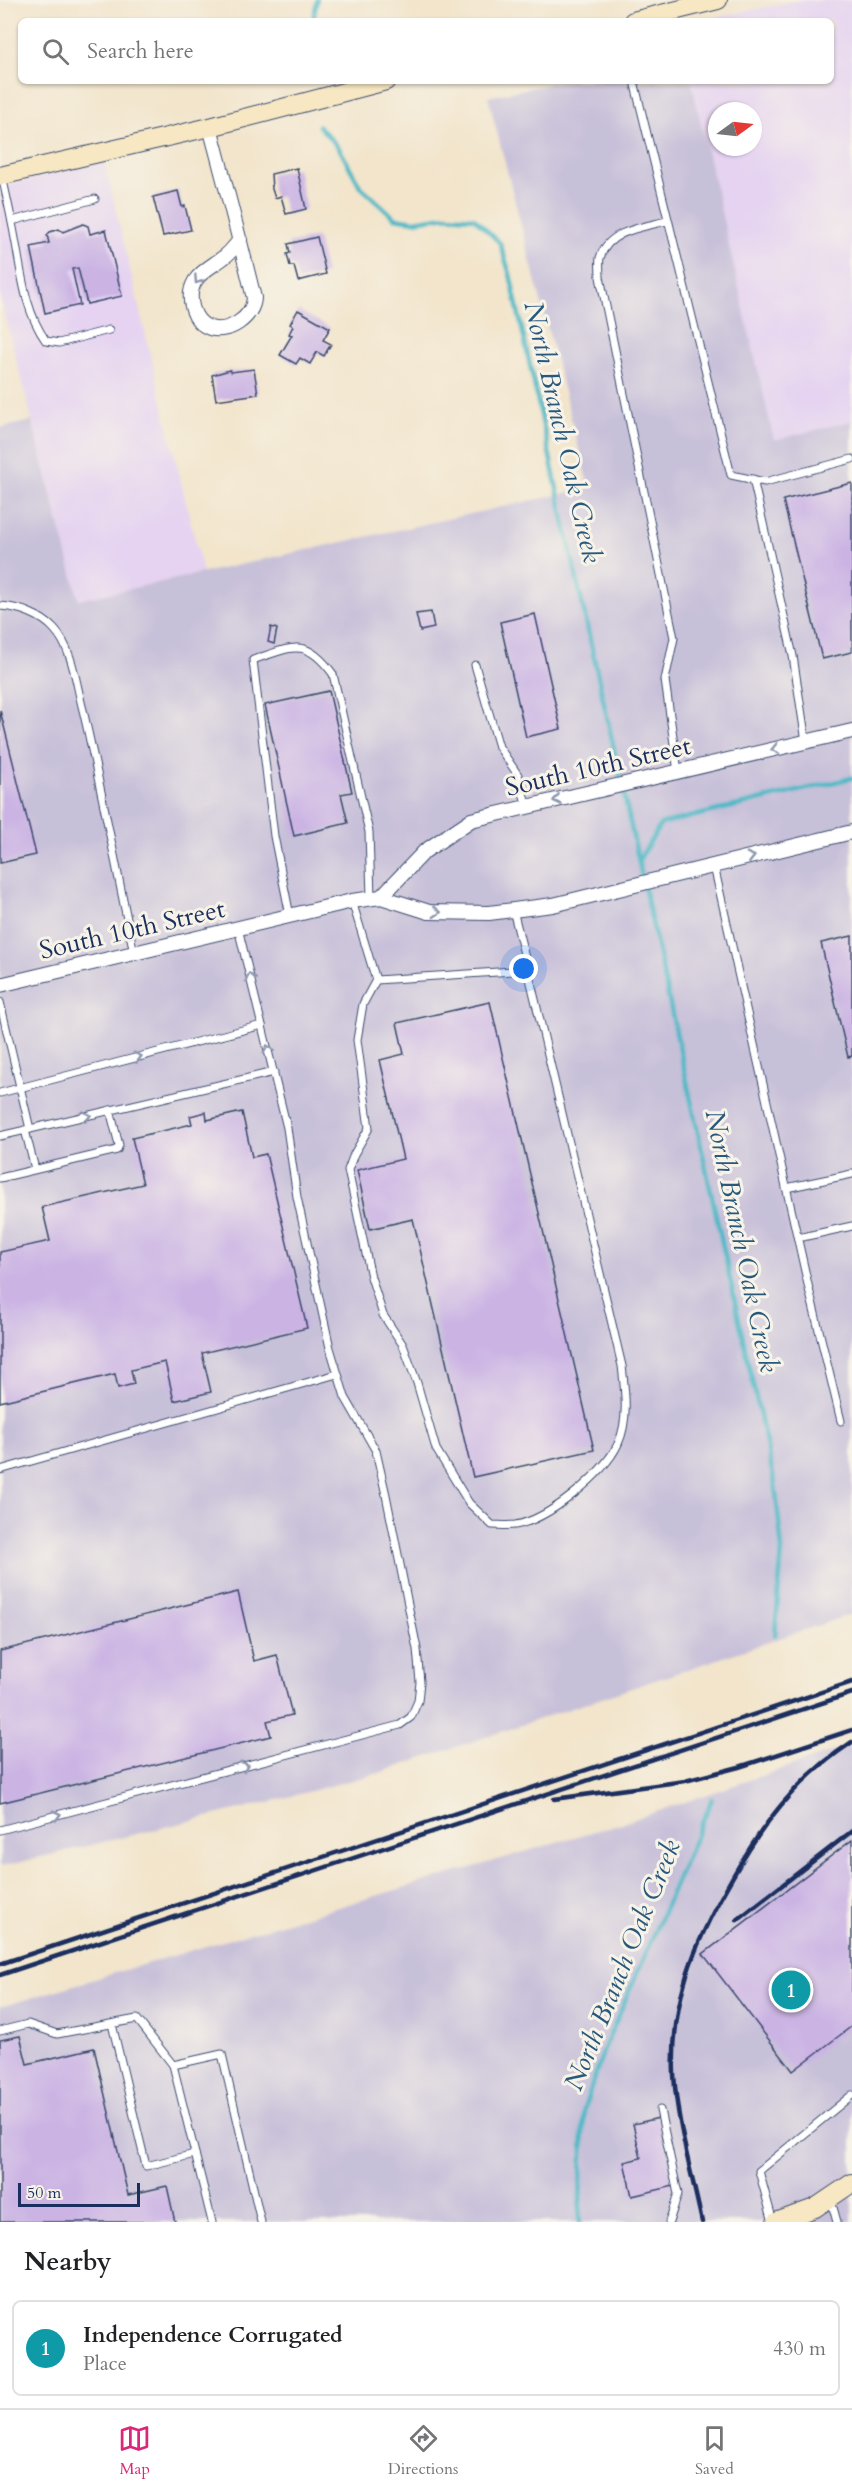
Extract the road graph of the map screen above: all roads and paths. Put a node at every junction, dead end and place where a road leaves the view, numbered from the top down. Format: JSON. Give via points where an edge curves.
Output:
{"nodes":[{"id":1,"x":718,"y":0,"type":"edge"},
{"id":2,"x":645,"y":18,"type":"edge"},
{"id":3,"x":374,"y":84,"type":"edge"},
{"id":4,"x":635,"y":84,"type":"edge"},
{"id":5,"x":210,"y":126,"type":"junction"},
{"id":6,"x":1,"y":176,"type":"edge"},
{"id":7,"x":95,"y":199,"type":"dead end"},
{"id":8,"x":12,"y":221,"type":"junction"},
{"id":9,"x":667,"y":221,"type":"junction"},
{"id":10,"x":240,"y":240,"type":"junction"},
{"id":11,"x":109,"y":330,"type":"dead end"},
{"id":12,"x":852,"y":459,"type":"edge"},
{"id":13,"x":753,"y":479,"type":"junction"},
{"id":14,"x":0,"y":606,"type":"edge"},
{"id":15,"x":475,"y":666,"type":"dead end"},
{"id":16,"x":852,"y":731,"type":"edge"},
{"id":17,"x":806,"y":742,"type":"junction"},
{"id":18,"x":678,"y":772,"type":"junction"},
{"id":19,"x":527,"y":807,"type":"junction"},
{"id":20,"x":852,"y":832,"type":"edge"},
{"id":21,"x":714,"y":866,"type":"junction"},
{"id":22,"x":376,"y":897,"type":"junction"},
{"id":23,"x":352,"y":901,"type":"junction"},
{"id":24,"x":513,"y":910,"type":"junction"},
{"id":25,"x":290,"y":916,"type":"junction"},
{"id":26,"x":238,"y":928,"type":"junction"},
{"id":27,"x":134,"y":953,"type":"junction"},
{"id":28,"x":528,"y":970,"type":"junction"},
{"id":29,"x":376,"y":980,"type":"junction"},
{"id":30,"x":0,"y":985,"type":"edge"},
{"id":31,"x":0,"y":1002,"type":"edge"},
{"id":32,"x":262,"y":1025,"type":"junction"},
{"id":33,"x":274,"y":1072,"type":"junction"},
{"id":34,"x":20,"y":1088,"type":"junction"},
{"id":35,"x":0,"y":1093,"type":"edge"},
{"id":36,"x":110,"y":1110,"type":"junction"},
{"id":37,"x":28,"y":1130,"type":"junction"},
{"id":38,"x":0,"y":1136,"type":"edge"},
{"id":39,"x":35,"y":1169,"type":"junction"},
{"id":40,"x":852,"y":1174,"type":"edge"},
{"id":41,"x":0,"y":1178,"type":"edge"},
{"id":42,"x":786,"y":1188,"type":"junction"},
{"id":43,"x":852,"y":1226,"type":"edge"},
{"id":44,"x":798,"y":1238,"type":"junction"},
{"id":45,"x":337,"y":1374,"type":"junction"},
{"id":46,"x":841,"y":1421,"type":"dead end"},
{"id":47,"x":0,"y":1470,"type":"edge"},
{"id":48,"x":0,"y":1830,"type":"edge"},
{"id":49,"x":112,"y":2024,"type":"junction"},
{"id":50,"x":0,"y":2031,"type":"edge"},
{"id":51,"x":173,"y":2065,"type":"junction"},
{"id":52,"x":852,"y":2095,"type":"edge"},
{"id":53,"x":660,"y":2110,"type":"dead end"},
{"id":54,"x":195,"y":2154,"type":"junction"},
{"id":55,"x":852,"y":2183,"type":"edge"},
{"id":56,"x":830,"y":2198,"type":"junction"},
{"id":57,"x":212,"y":2222,"type":"edge"},
{"id":58,"x":261,"y":2222,"type":"edge"},
{"id":59,"x":669,"y":2222,"type":"edge"},
{"id":60,"x":774,"y":2222,"type":"edge"},
{"id":61,"x":837,"y":2222,"type":"edge"}],
"edges":[{"from":1,"to":2,"type":"street"},
{"from":3,"to":5,"type":"street"},
{"from":4,"to":9,"type":"lane"},
{"from":5,"to":6,"type":"street"},
{"from":5,"to":10,"type":"street"},
{"from":6,"to":8,"type":"lane"},
{"from":7,"to":8,"type":"lane"},
{"from":8,"to":11,"type":"lane","via":[[33,321],[46,341],[59,343]]},
{"from":9,"to":13,"type":"lane","via":[[731,475]]},
{"from":9,"to":18,"type":"lane","via":[[629,230],[610,240],[600,258],[600,277],[674,638],[665,680]]},
{"from":10,"to":10,"type":"street","one_way":true,"via":[[202,273],[191,291],[196,316],[211,328],[239,322],[254,305]]},
{"from":12,"to":13,"type":"lane","via":[[765,482]]},
{"from":13,"to":17,"type":"lane","via":[[793,656]]},
{"from":14,"to":27,"type":"lane","via":[[41,618],[55,630],[69,656]]},
{"from":15,"to":19,"type":"lane","via":[[499,747],[518,775]]},
{"from":16,"to":17,"type":"street","name":"South 10th Street"},
{"from":17,"to":18,"type":"street","name":"South 10th Street","one_way":true},
{"from":18,"to":19,"type":"street","name":"South 10th Street","one_way":true},
{"from":19,"to":22,"type":"street","name":"South 10th Street","via":[[471,820],[425,851]]},
{"from":21,"to":20,"type":"street","name":"South 10th Street","one_way":true},
{"from":21,"to":24,"type":"street","name":"South 10th Street","via":[[553,905]]},
{"from":21,"to":42,"type":"lane"},
{"from":22,"to":23,"type":"street","name":"South 10th Street"},
{"from":22,"to":24,"type":"street","name":"South 10th Street","one_way":true,"via":[[429,912],[489,914]]},
{"from":22,"to":25,"type":"lane","via":[[369,832],[333,674],[322,659],[306,648],[287,649],[252,660],[274,836]]},
{"from":23,"to":25,"type":"street","name":"South 10th Street"},
{"from":23,"to":29,"type":"lane"},
{"from":24,"to":28,"type":"lane"},
{"from":25,"to":26,"type":"street","name":"South 10th Street"},
{"from":26,"to":27,"type":"street","name":"South 10th Street"},
{"from":32,"to":26,"type":"lane","one_way":true},
{"from":27,"to":30,"type":"street","name":"South 10th Street"},
{"from":28,"to":29,"type":"lane"},
{"from":28,"to":29,"type":"lane","via":[[622,1366],[627,1403],[618,1444],[597,1472],[566,1502],[516,1525],[492,1525],[469,1503],[435,1449],[403,1345],[383,1315],[371,1277],[348,1170],[369,1128],[357,1040],[363,1004]]},
{"from":31,"to":34,"type":"lane"},
{"from":33,"to":32,"type":"lane","one_way":true},
{"from":34,"to":32,"type":"lane","one_way":true},
{"from":33,"to":36,"type":"lane"},
{"from":33,"to":45,"type":"lane","via":[[297,1197]]},
{"from":34,"to":35,"type":"lane"},
{"from":34,"to":37,"type":"lane"},
{"from":37,"to":36,"type":"lane","one_way":true},
{"from":36,"to":39,"type":"lane","via":[[117,1150]]},
{"from":37,"to":38,"type":"lane"},
{"from":37,"to":39,"type":"lane"},
{"from":39,"to":41,"type":"lane"},
{"from":40,"to":42,"type":"lane"},
{"from":42,"to":44,"type":"lane"},
{"from":43,"to":44,"type":"lane"},
{"from":44,"to":46,"type":"lane"},
{"from":45,"to":47,"type":"lane"},
{"from":48,"to":45,"type":"lane","one_way":true,"via":[[400,1725],[411,1717],[420,1682],[417,1649],[375,1451],[345,1397]]},
{"from":49,"to":50,"type":"lane","via":[[57,2034],[28,2024]]},
{"from":49,"to":51,"type":"lane","via":[[137,2019]]},
{"from":49,"to":54,"type":"lane","via":[[146,2166]]},
{"from":51,"to":54,"type":"lane"},
{"from":51,"to":58,"type":"lane","via":[[222,2054]]},
{"from":52,"to":60,"type":"lane","via":[[759,2171]]},
{"from":53,"to":59,"type":"lane","via":[[678,2194]]},
{"from":54,"to":57,"type":"lane"},
{"from":55,"to":56,"type":"street"},
{"from":56,"to":60,"type":"street","via":[[815,2208]]},
{"from":56,"to":61,"type":"lane"}]}
